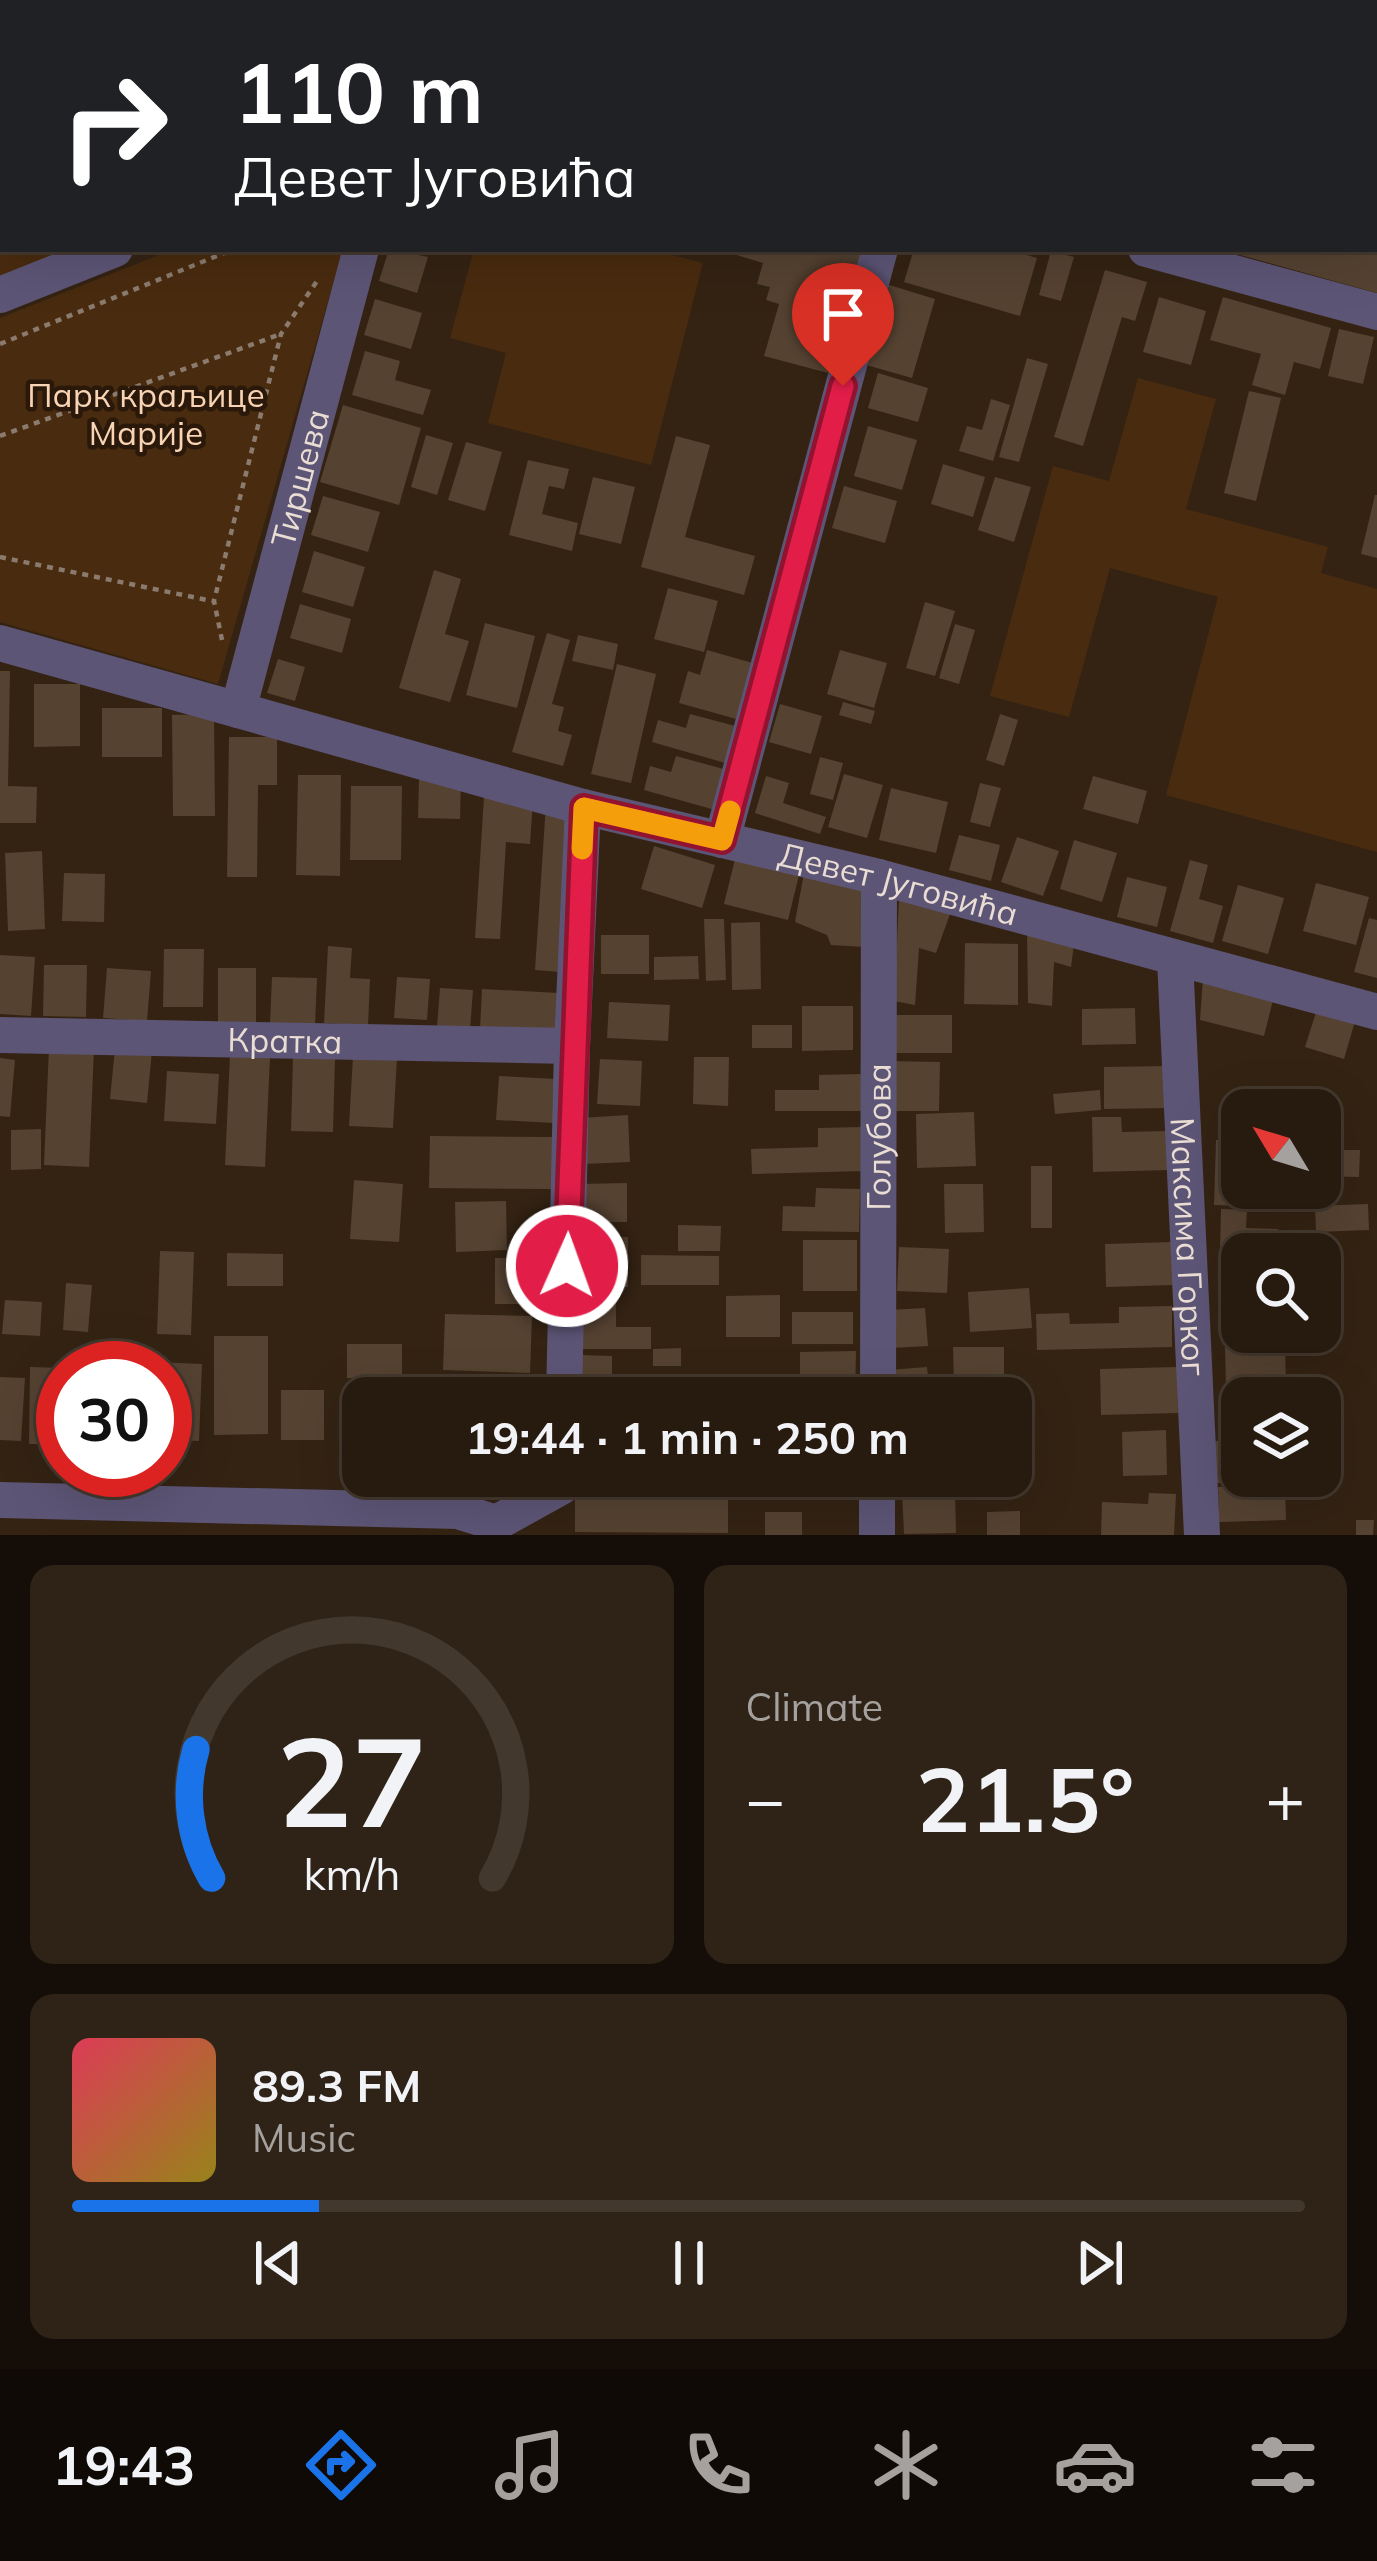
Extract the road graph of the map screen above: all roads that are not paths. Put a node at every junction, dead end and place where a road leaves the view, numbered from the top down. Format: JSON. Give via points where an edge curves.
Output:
{"nodes":[{"id":1,"x":108,"y":252,"type":"edge"},
{"id":2,"x":360,"y":252,"type":"edge"},
{"id":3,"x":879,"y":252,"type":"edge"},
{"id":4,"x":1157,"y":252,"type":"edge"},
{"id":5,"x":0,"y":295,"type":"edge"},
{"id":6,"x":1377,"y":312,"type":"edge"},
{"id":7,"x":0,"y":643,"type":"edge"},
{"id":8,"x":238,"y":710,"type":"junction"},
{"id":9,"x":584,"y":808,"type":"junction"},
{"id":10,"x":722,"y":840,"type":"junction"},
{"id":11,"x":879,"y":877,"type":"junction"},
{"id":12,"x":1174,"y":959,"type":"junction"},
{"id":13,"x":1377,"y":1012,"type":"edge"},
{"id":14,"x":0,"y":1035,"type":"edge"},
{"id":15,"x":572,"y":1046,"type":"junction"},
{"id":16,"x":564,"y":1377,"type":"edge"},
{"id":17,"x":878,"y":1377,"type":"edge"},
{"id":18,"x":546,"y":1497,"type":"edge"},
{"id":19,"x":878,"y":1497,"type":"edge"},
{"id":20,"x":0,"y":1500,"type":"edge"},
{"id":21,"x":496,"y":1529,"type":"edge"},
{"id":22,"x":877,"y":1535,"type":"edge"},
{"id":23,"x":1202,"y":1535,"type":"edge"}],
"edges":[{"from":1,"to":5,"type":"street"},
{"from":2,"to":8,"type":"street","name":"Тиршева"},
{"from":3,"to":10,"type":"street"},
{"from":4,"to":6,"type":"street"},
{"from":7,"to":8,"type":"street","name":"Девет Југовића"},
{"from":8,"to":9,"type":"street","name":"Девет Југовића"},
{"from":9,"to":10,"type":"street","name":"Девет Југовића"},
{"from":9,"to":15,"type":"street"},
{"from":10,"to":11,"type":"street","name":"Девет Југовића"},
{"from":11,"to":12,"type":"street","name":"Девет Југовића"},
{"from":11,"to":17,"type":"street","name":"Голубова"},
{"from":12,"to":13,"type":"street","name":"Девет Југовића"},
{"from":12,"to":23,"type":"street","name":"Максима Горког"},
{"from":14,"to":15,"type":"street","name":"Кратка"},
{"from":15,"to":16,"type":"street"},
{"from":18,"to":21,"type":"street"},
{"from":19,"to":22,"type":"street"},
{"from":20,"to":21,"type":"street","via":[[458,1511]]}]}
